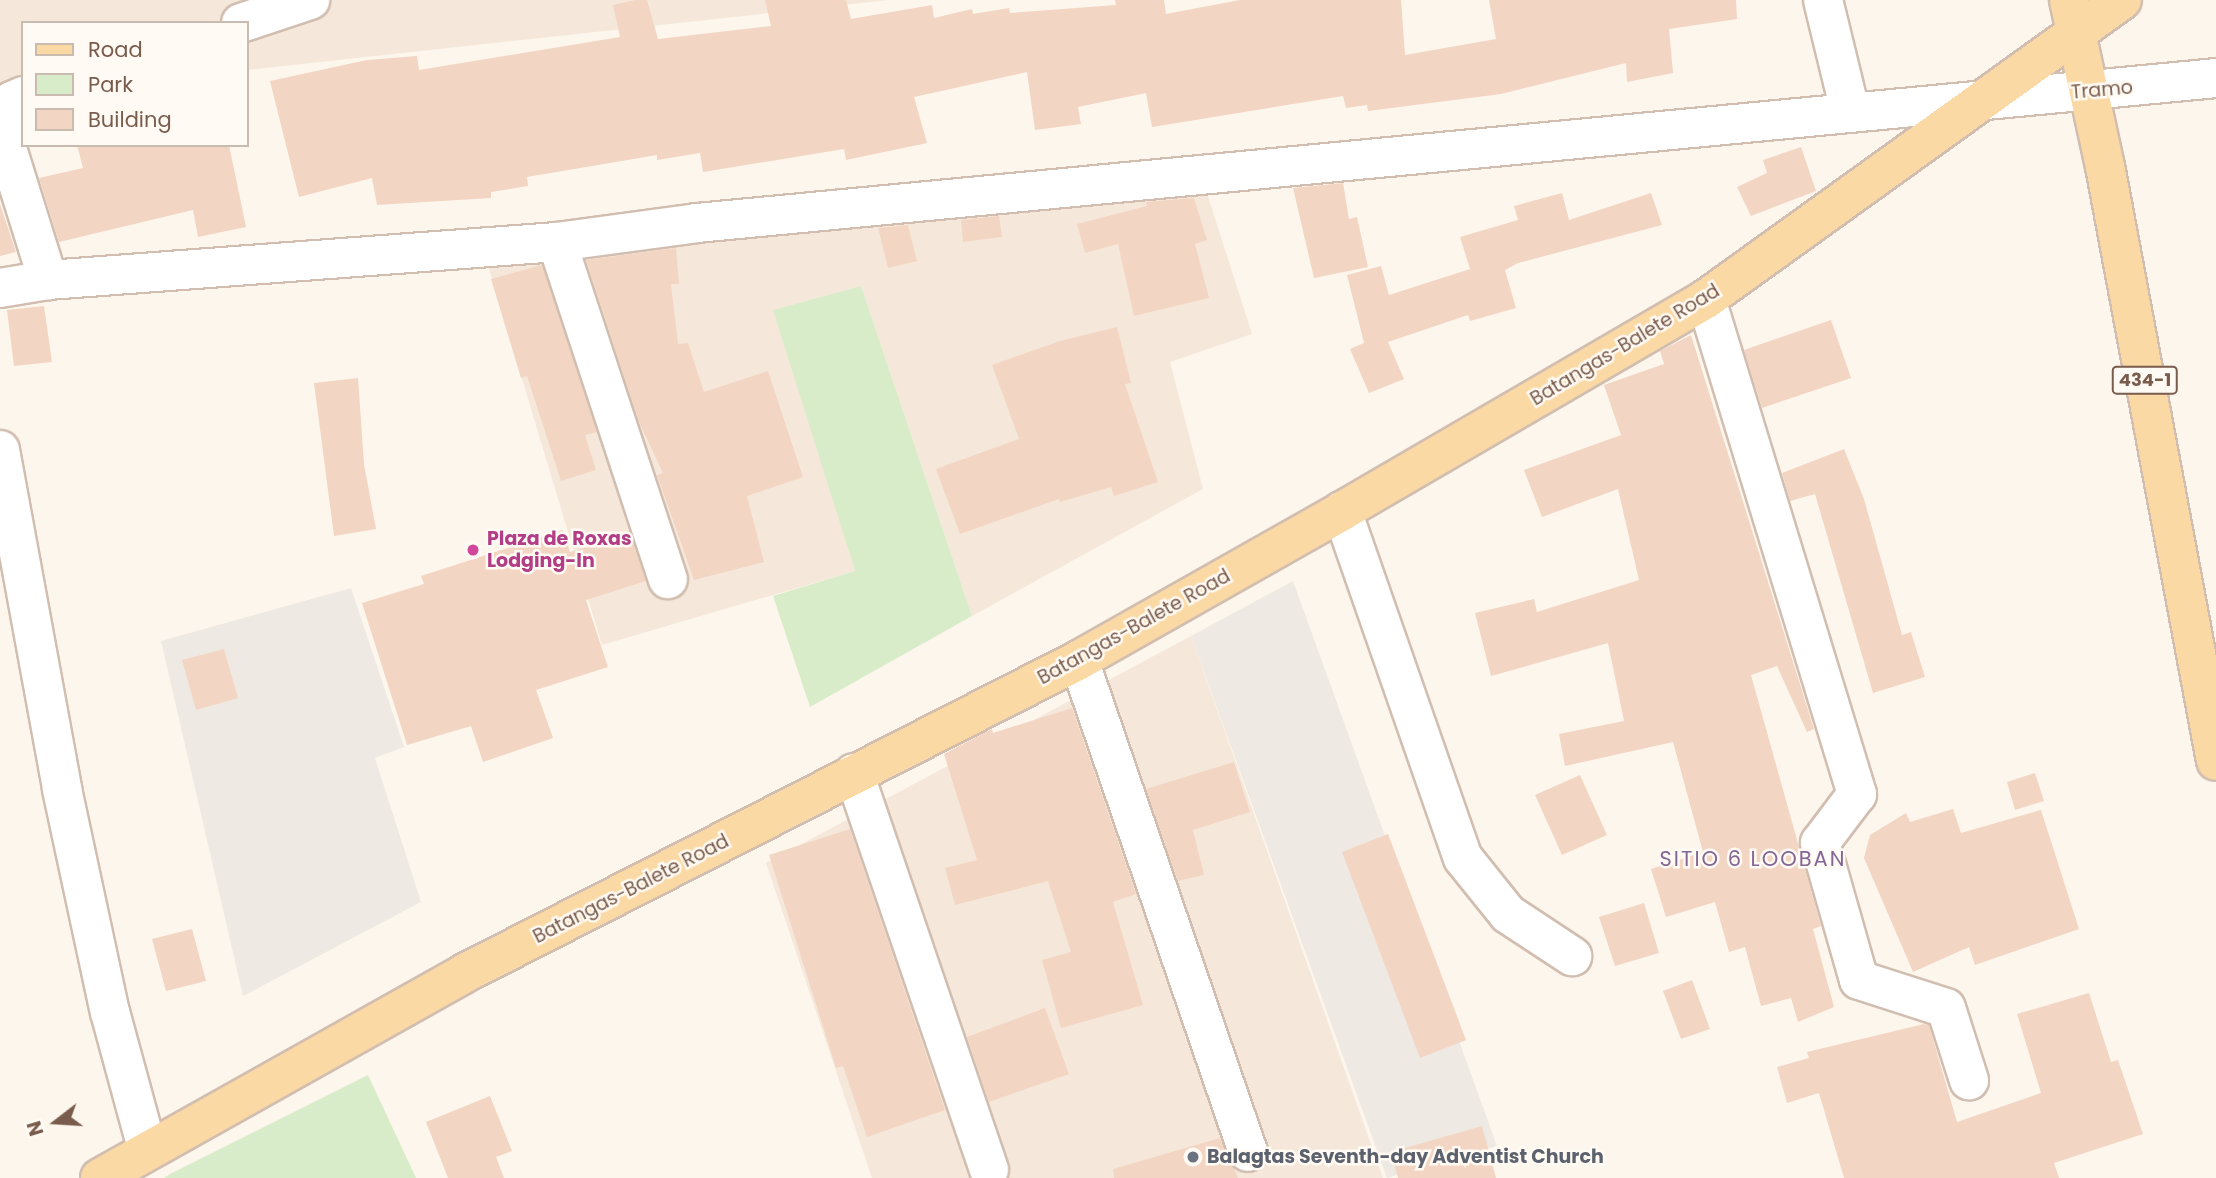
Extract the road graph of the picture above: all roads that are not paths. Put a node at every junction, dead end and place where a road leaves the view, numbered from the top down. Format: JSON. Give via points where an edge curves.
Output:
{"nodes":[{"id":1,"x":310,"y":0,"type":"edge"},
{"id":2,"x":1824,"y":0,"type":"edge"},
{"id":3,"x":2122,"y":0,"type":"edge"},
{"id":4,"x":2072,"y":16,"type":"edge"},
{"id":5,"x":246,"y":21,"type":"edge"},
{"id":6,"x":2216,"y":78,"type":"edge"},
{"id":7,"x":2090,"y":92,"type":"junction"},
{"id":8,"x":21,"y":97,"type":"edge"},
{"id":9,"x":1989,"y":99,"type":"junction"},
{"id":10,"x":1850,"y":111,"type":"junction"},
{"id":11,"x":557,"y":242,"type":"junction"},
{"id":12,"x":48,"y":280,"type":"junction"},
{"id":13,"x":0,"y":288,"type":"edge"},
{"id":14,"x":1706,"y":299,"type":"junction"},
{"id":15,"x":0,"y":450,"type":"edge"},
{"id":16,"x":1342,"y":511,"type":"junction"},
{"id":17,"x":668,"y":579,"type":"dead end"},
{"id":18,"x":1079,"y":660,"type":"junction"},
{"id":19,"x":2216,"y":761,"type":"edge"},
{"id":20,"x":854,"y":773,"type":"junction"},
{"id":21,"x":1572,"y":956,"type":"dead end"},
{"id":22,"x":1969,"y":1080,"type":"dead end"},
{"id":23,"x":147,"y":1148,"type":"junction"},
{"id":24,"x":1248,"y":1152,"type":"dead end"},
{"id":25,"x":989,"y":1170,"type":"dead end"},
{"id":26,"x":100,"y":1178,"type":"edge"}],
"edges":[{"from":1,"to":5,"type":"street"},
{"from":2,"to":10,"type":"street"},
{"from":3,"to":4,"type":"main road","name":"Batangas-Balete Road"},
{"from":4,"to":7,"type":"main road","number":"434-1"},
{"from":4,"to":9,"type":"main road","name":"Batangas-Balete Road"},
{"from":6,"to":7,"type":"street","name":"Tramo"},
{"from":7,"to":9,"type":"street","name":"Tramo"},
{"from":7,"to":19,"type":"main road","number":"434-1"},
{"from":8,"to":12,"type":"street","via":[[12,101],[5,142]]},
{"from":9,"to":10,"type":"street","name":"Tramo"},
{"from":9,"to":14,"type":"main road","name":"Batangas-Balete Road"},
{"from":10,"to":11,"type":"street","name":"Tramo","via":[[698,223]]},
{"from":11,"to":12,"type":"street","name":"Tramo"},
{"from":11,"to":17,"type":"street"},
{"from":12,"to":13,"type":"street","name":"Tramo"},
{"from":14,"to":16,"type":"main road","name":"Batangas-Balete Road"},
{"from":14,"to":22,"type":"street","via":[[1857,794],[1820,844],[1859,980],[1946,1008]]},
{"from":15,"to":23,"type":"street","via":[[62,789],[110,1012]]},
{"from":16,"to":18,"type":"main road","name":"Batangas-Balete Road"},
{"from":16,"to":21,"type":"street","via":[[1463,858],[1508,914]]},
{"from":18,"to":20,"type":"main road","name":"Batangas-Balete Road"},
{"from":18,"to":24,"type":"street"},
{"from":20,"to":23,"type":"main road","name":"Batangas-Balete Road","via":[[465,973]]},
{"from":20,"to":25,"type":"street"},
{"from":23,"to":26,"type":"main road","name":"Batangas-Balete Road"}]}
